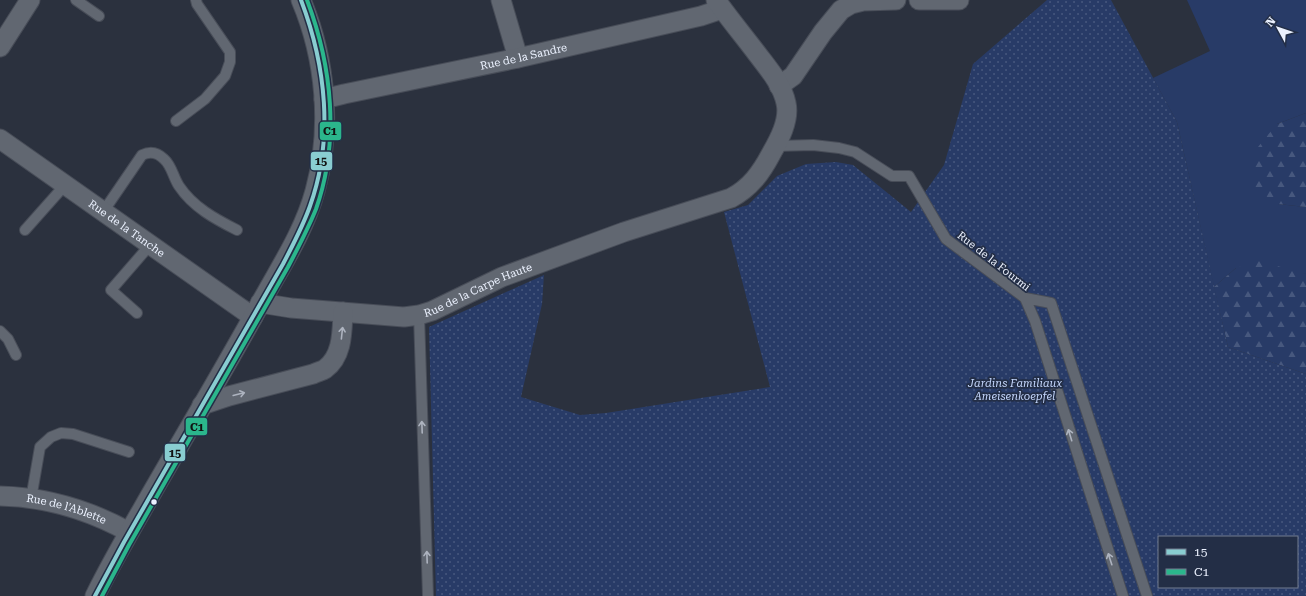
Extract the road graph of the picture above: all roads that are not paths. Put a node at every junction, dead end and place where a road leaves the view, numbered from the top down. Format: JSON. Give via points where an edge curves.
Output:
{"nodes":[{"id":1,"x":30,"y":0,"type":"edge"},
{"id":2,"x":76,"y":0,"type":"edge"},
{"id":3,"x":196,"y":0,"type":"edge"},
{"id":4,"x":301,"y":0,"type":"edge"},
{"id":5,"x":501,"y":0,"type":"edge"},
{"id":6,"x":896,"y":0,"type":"edge"},
{"id":7,"x":919,"y":0,"type":"edge"},
{"id":8,"x":959,"y":0,"type":"edge"},
{"id":9,"x":851,"y":2,"type":"edge"},
{"id":10,"x":719,"y":5,"type":"edge"},
{"id":11,"x":100,"y":16,"type":"dead end"},
{"id":12,"x":0,"y":47,"type":"edge"},
{"id":13,"x":518,"y":58,"type":"junction"},
{"id":14,"x":779,"y":86,"type":"junction"},
{"id":15,"x":324,"y":99,"type":"junction"},
{"id":16,"x":176,"y":122,"type":"dead end"},
{"id":17,"x":0,"y":139,"type":"edge"},
{"id":18,"x":776,"y":146,"type":"junction"},
{"id":19,"x":65,"y":185,"type":"junction"},
{"id":20,"x":103,"y":212,"type":"junction"},
{"id":21,"x":26,"y":230,"type":"dead end"},
{"id":22,"x":238,"y":230,"type":"dead end"},
{"id":23,"x":150,"y":245,"type":"junction"},
{"id":24,"x":1025,"y":298,"type":"junction"},
{"id":25,"x":257,"y":310,"type":"junction"},
{"id":26,"x":343,"y":312,"type":"junction"},
{"id":27,"x":137,"y":313,"type":"dead end"},
{"id":28,"x":419,"y":315,"type":"junction"},
{"id":29,"x":0,"y":331,"type":"edge"},
{"id":30,"x":16,"y":355,"type":"dead end"},
{"id":31,"x":202,"y":405,"type":"junction"},
{"id":32,"x":129,"y":452,"type":"dead end"},
{"id":33,"x":0,"y":496,"type":"edge"},
{"id":34,"x":31,"y":499,"type":"junction"},
{"id":35,"x":129,"y":532,"type":"junction"},
{"id":36,"x":95,"y":596,"type":"edge"},
{"id":37,"x":428,"y":596,"type":"edge"},
{"id":38,"x":1122,"y":596,"type":"edge"},
{"id":39,"x":1147,"y":596,"type":"edge"}],
"edges":[{"from":1,"to":12,"type":"street"},
{"from":2,"to":11,"type":"lane"},
{"from":3,"to":16,"type":"lane","via":[[230,52],[230,62],[225,76],[204,99]]},
{"from":4,"to":15,"type":"street","via":[[316,48]]},
{"from":5,"to":13,"type":"street"},
{"from":6,"to":9,"type":"street"},
{"from":7,"to":8,"type":"street"},
{"from":9,"to":14,"type":"street","via":[[823,32],[793,76]]},
{"from":10,"to":13,"type":"street","name":"Rue de la Sandre","via":[[701,16]]},
{"from":10,"to":14,"type":"street","name":"Rue de la Carpe Haute"},
{"from":13,"to":15,"type":"street","name":"Rue de la Sandre"},
{"from":14,"to":18,"type":"street","name":"Rue de la Carpe Haute","via":[[786,103],[786,115]]},
{"from":15,"to":25,"type":"street","via":[[321,166],[315,191],[306,218]]},
{"from":17,"to":19,"type":"street","name":"Rue de la Tanche"},
{"from":18,"to":24,"type":"lane","name":"Rue de la Fourmi","via":[[813,145],[840,148],[854,152],[892,176],[909,176],[946,239]]},
{"from":18,"to":28,"type":"street","name":"Rue de la Carpe Haute","via":[[748,187],[731,198],[624,232],[502,277]]},
{"from":19,"to":20,"type":"street","name":"Rue de la Tanche"},
{"from":19,"to":21,"type":"lane"},
{"from":20,"to":22,"type":"lane","via":[[142,155],[148,152],[164,158],[178,185],[201,210]]},
{"from":20,"to":23,"type":"street","name":"Rue de la Tanche"},
{"from":23,"to":25,"type":"street","name":"Rue de la Tanche"},
{"from":23,"to":27,"type":"lane","via":[[111,290]]},
{"from":38,"to":24,"type":"lane","name":"Rue de la Fourmi","one_way":true,"via":[[1035,321]]},
{"from":24,"to":39,"type":"lane","via":[[1051,304]]},
{"from":25,"to":26,"type":"street","name":"Rue de la Carpe Haute","via":[[291,308]]},
{"from":25,"to":31,"type":"street"},
{"from":26,"to":28,"type":"street","name":"Rue de la Carpe Haute","via":[[404,317]]},
{"from":31,"to":26,"type":"street","one_way":true,"via":[[325,369],[340,348]]},
{"from":37,"to":28,"type":"lane","one_way":true},
{"from":29,"to":30,"type":"lane","via":[[8,339]]},
{"from":31,"to":35,"type":"street"},
{"from":32,"to":34,"type":"lane","via":[[73,434],[61,433],[51,437],[40,447]]},
{"from":33,"to":34,"type":"street","name":"Rue de l'Ablette"},
{"from":34,"to":35,"type":"street","name":"Rue de l'Ablette","via":[[69,506],[101,517]]},
{"from":35,"to":36,"type":"street"}]}
